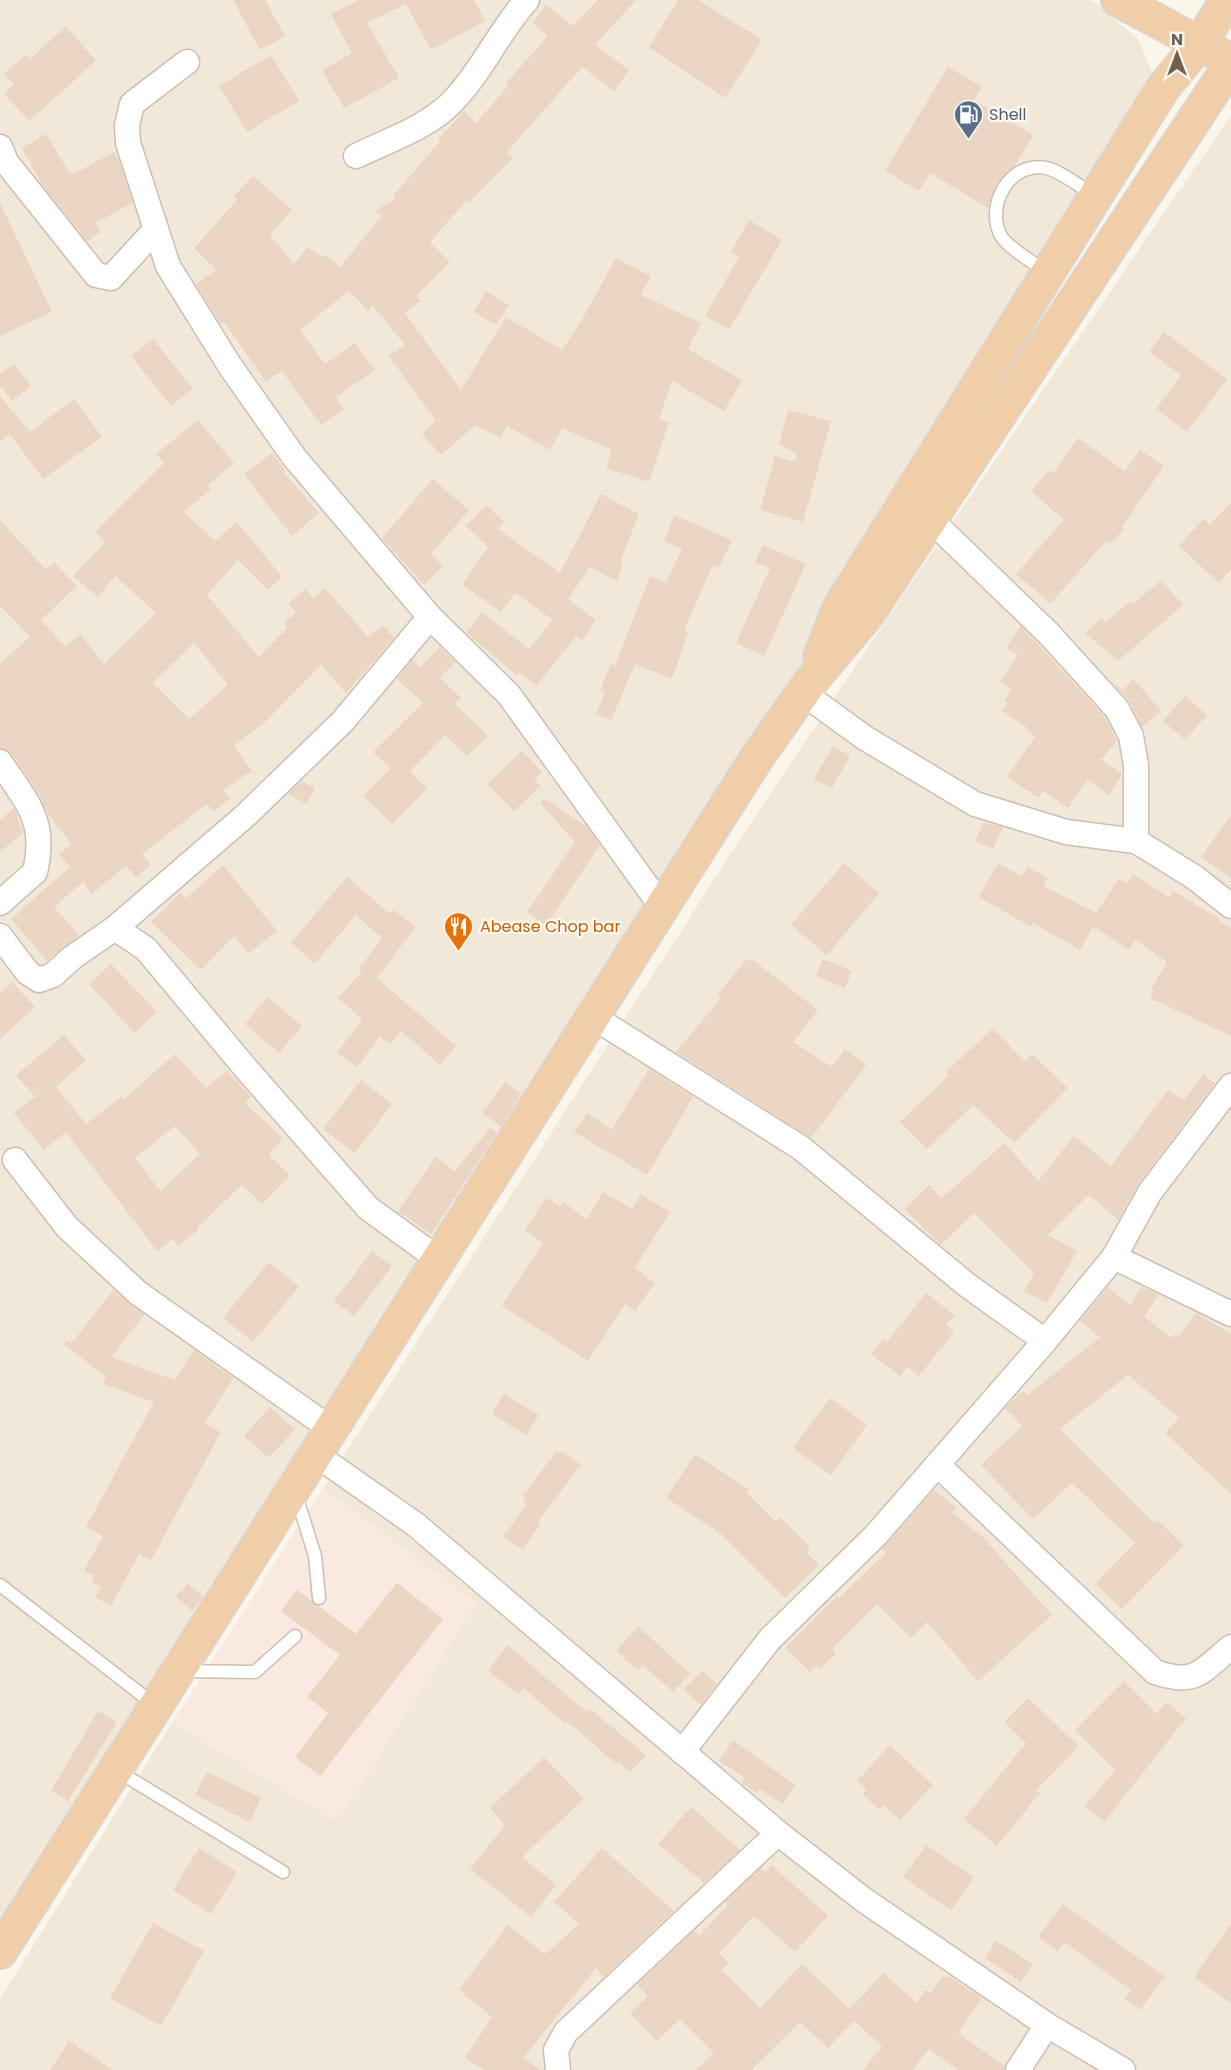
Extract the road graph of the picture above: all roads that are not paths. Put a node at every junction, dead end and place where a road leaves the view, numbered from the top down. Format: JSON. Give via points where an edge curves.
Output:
{"nodes":[{"id":1,"x":527,"y":0,"type":"edge"},
{"id":2,"x":1113,"y":0,"type":"edge"},
{"id":3,"x":1118,"y":0,"type":"edge"},
{"id":4,"x":1225,"y":3,"type":"edge"},
{"id":5,"x":1201,"y":42,"type":"junction"},
{"id":6,"x":187,"y":62,"type":"dead end"},
{"id":7,"x":1231,"y":63,"type":"edge"},
{"id":8,"x":1163,"y":88,"type":"junction"},
{"id":9,"x":0,"y":147,"type":"edge"},
{"id":10,"x":356,"y":156,"type":"dead end"},
{"id":11,"x":1097,"y":196,"type":"junction"},
{"id":12,"x":156,"y":229,"type":"junction"},
{"id":13,"x":1048,"y":274,"type":"junction"},
{"id":14,"x":929,"y":518,"type":"junction"},
{"id":15,"x":430,"y":617,"type":"junction"},
{"id":16,"x":806,"y":688,"type":"junction"},
{"id":17,"x":0,"y":762,"type":"edge"},
{"id":18,"x":1136,"y":841,"type":"junction"},
{"id":19,"x":0,"y":903,"type":"edge"},
{"id":20,"x":1231,"y":906,"type":"edge"},
{"id":21,"x":662,"y":907,"type":"junction"},
{"id":22,"x":115,"y":928,"type":"junction"},
{"id":23,"x":0,"y":936,"type":"edge"},
{"id":24,"x":592,"y":1016,"type":"junction"},
{"id":25,"x":1231,"y":1086,"type":"edge"},
{"id":26,"x":15,"y":1160,"type":"dead end"},
{"id":27,"x":1114,"y":1257,"type":"junction"},
{"id":28,"x":438,"y":1259,"type":"junction"},
{"id":29,"x":1231,"y":1314,"type":"edge"},
{"id":30,"x":1046,"y":1341,"type":"junction"},
{"id":31,"x":323,"y":1442,"type":"junction"},
{"id":32,"x":938,"y":1464,"type":"junction"},
{"id":33,"x":293,"y":1488,"type":"junction"},
{"id":34,"x":0,"y":1586,"type":"edge"},
{"id":35,"x":319,"y":1598,"type":"dead end"},
{"id":36,"x":295,"y":1636,"type":"dead end"},
{"id":37,"x":1231,"y":1647,"type":"edge"},
{"id":38,"x":178,"y":1671,"type":"junction"},
{"id":39,"x":156,"y":1705,"type":"junction"},
{"id":40,"x":682,"y":1752,"type":"junction"},
{"id":41,"x":115,"y":1769,"type":"junction"},
{"id":42,"x":778,"y":1833,"type":"junction"},
{"id":43,"x":283,"y":1872,"type":"dead end"},
{"id":44,"x":0,"y":1952,"type":"edge"},
{"id":45,"x":1047,"y":2025,"type":"junction"},
{"id":46,"x":558,"y":2070,"type":"edge"},
{"id":47,"x":1018,"y":2070,"type":"edge"},
{"id":48,"x":1123,"y":2070,"type":"edge"}],
"edges":[{"from":1,"to":10,"type":"street","via":[[452,103],[430,119]]},
{"from":2,"to":8,"type":"highway","via":[[1158,44],[1163,58]]},
{"from":3,"to":5,"type":"highway"},
{"from":4,"to":5,"type":"highway"},
{"from":5,"to":7,"type":"highway"},
{"from":5,"to":8,"type":"highway"},
{"from":6,"to":12,"type":"street","via":[[132,104],[127,125],[128,143]]},
{"from":7,"to":14,"type":"highway"},
{"from":8,"to":11,"type":"highway"},
{"from":9,"to":12,"type":"street","via":[[6,162],[96,275],[111,278]]},
{"from":11,"to":13,"type":"highway"},
{"from":11,"to":13,"type":"lane","via":[[1047,168],[1028,168],[1009,178],[994,210],[1001,237]]},
{"from":12,"to":15,"type":"street","via":[[168,266],[294,457]]},
{"from":13,"to":16,"type":"highway","via":[[840,607]]},
{"from":14,"to":16,"type":"highway","via":[[867,615]]},
{"from":14,"to":18,"type":"street","via":[[1049,634],[1117,709],[1131,736],[1136,765]]},
{"from":15,"to":21,"type":"street","via":[[509,695]]},
{"from":15,"to":22,"type":"street","via":[[343,721],[245,816]]},
{"from":16,"to":18,"type":"street","via":[[865,738],[975,804],[1066,832]]},
{"from":16,"to":21,"type":"highway"},
{"from":17,"to":19,"type":"street","via":[[33,813],[40,835],[34,872]]},
{"from":18,"to":20,"type":"street","via":[[1194,877]]},
{"from":21,"to":24,"type":"highway"},
{"from":22,"to":23,"type":"street","via":[[53,975],[39,980],[28,973]]},
{"from":22,"to":28,"type":"street","via":[[146,949],[368,1208]]},
{"from":24,"to":28,"type":"highway"},
{"from":24,"to":30,"type":"street","via":[[801,1148],[967,1285]]},
{"from":25,"to":27,"type":"street","via":[[1150,1192]]},
{"from":26,"to":31,"type":"street","via":[[67,1227],[138,1293]]},
{"from":27,"to":29,"type":"street"},
{"from":27,"to":30,"type":"street"},
{"from":28,"to":31,"type":"highway"},
{"from":30,"to":32,"type":"street"},
{"from":31,"to":33,"type":"highway"},
{"from":31,"to":40,"type":"street"},
{"from":32,"to":37,"type":"street","via":[[1155,1672],[1177,1679],[1196,1676]]},
{"from":32,"to":40,"type":"street","via":[[876,1535],[770,1639]]},
{"from":33,"to":35,"type":"lane","via":[[315,1556]]},
{"from":33,"to":38,"type":"highway"},
{"from":34,"to":39,"type":"lane"},
{"from":36,"to":38,"type":"lane","via":[[255,1672]]},
{"from":38,"to":39,"type":"highway"},
{"from":39,"to":41,"type":"highway"},
{"from":40,"to":42,"type":"street"},
{"from":41,"to":43,"type":"lane"},
{"from":41,"to":44,"type":"highway"},
{"from":42,"to":45,"type":"street","via":[[864,1900]]},
{"from":42,"to":46,"type":"street","via":[[566,2032],[556,2050]]},
{"from":45,"to":47,"type":"street"},
{"from":45,"to":48,"type":"street"}]}
